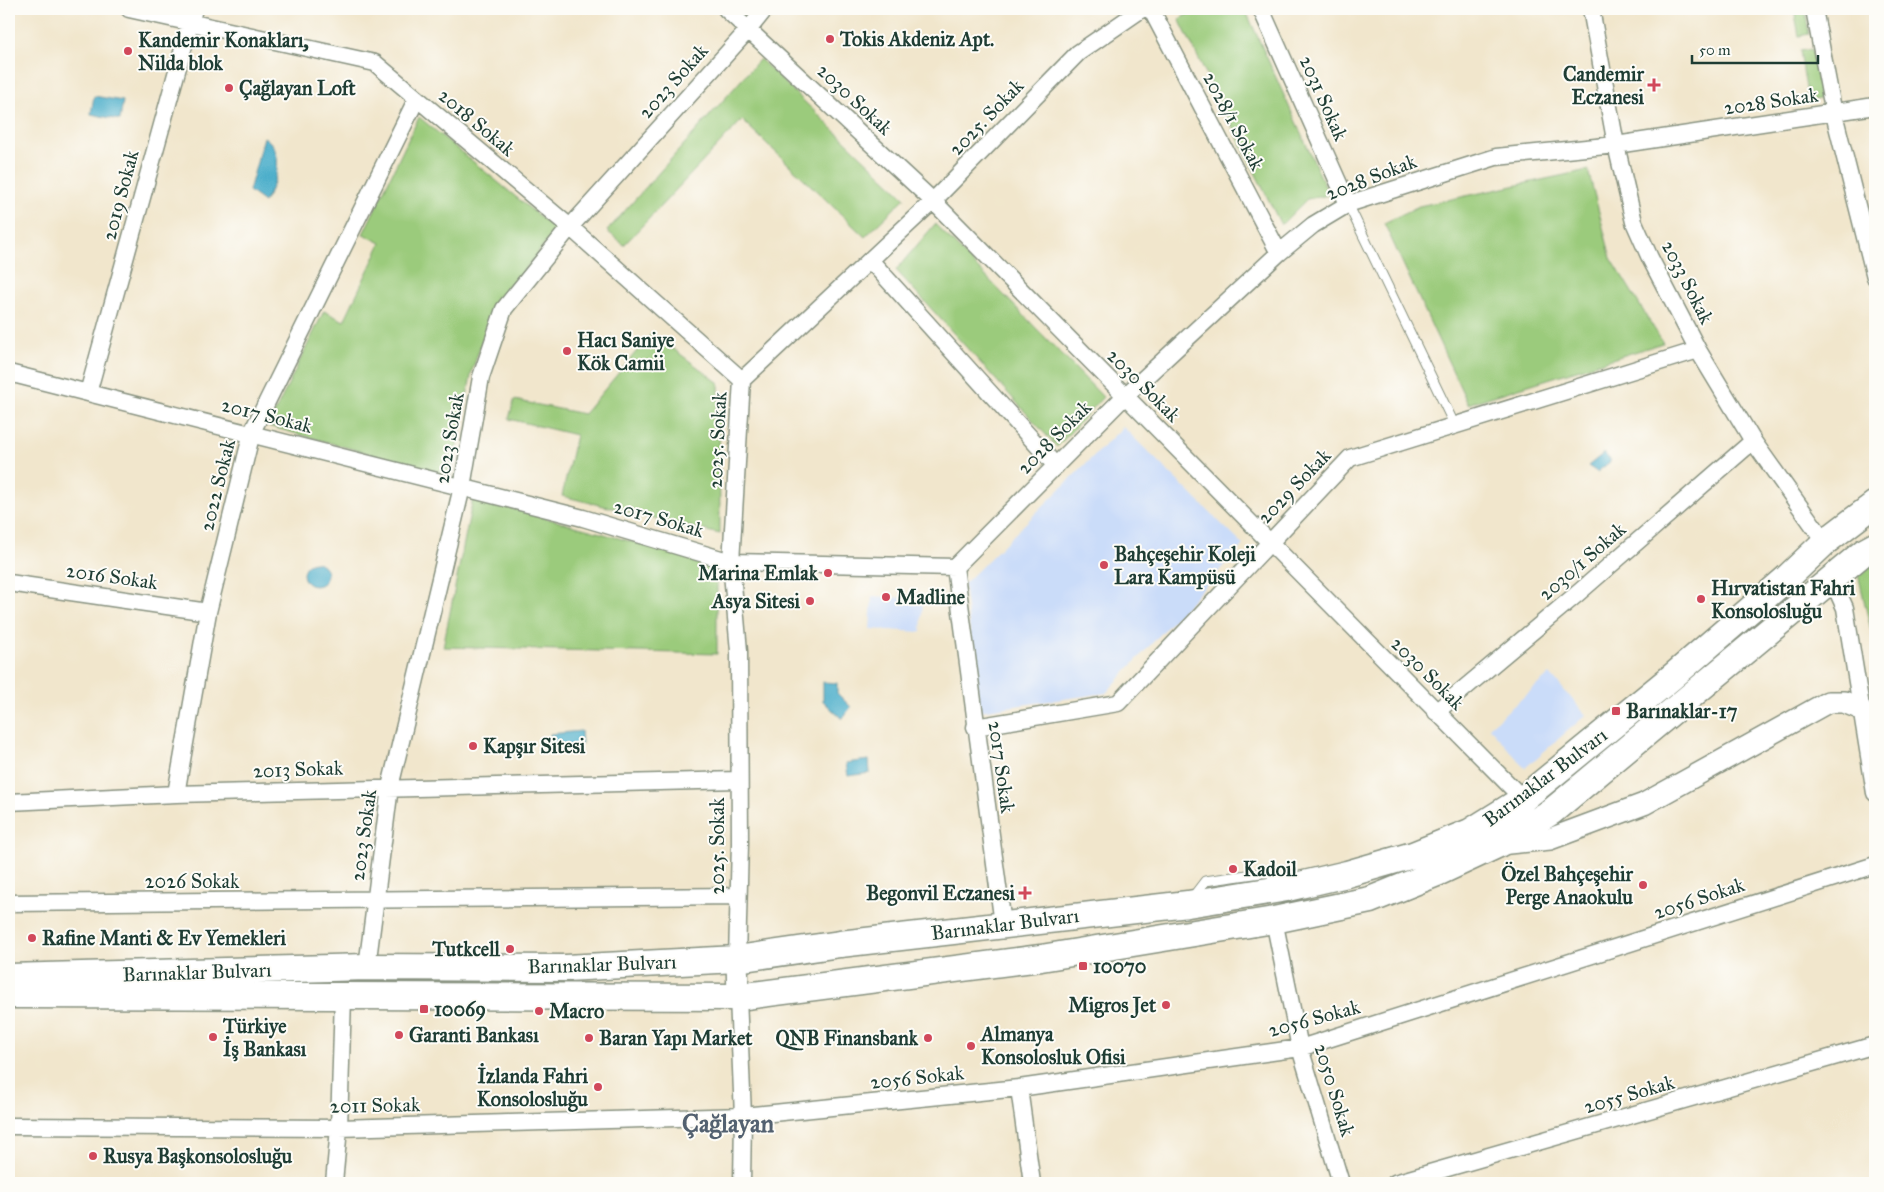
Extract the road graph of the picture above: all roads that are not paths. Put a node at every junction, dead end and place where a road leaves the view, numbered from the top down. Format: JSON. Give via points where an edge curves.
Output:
{"nodes":[{"id":1,"x":129,"y":9,"type":"edge"},
{"id":2,"x":726,"y":9,"type":"edge"},
{"id":3,"x":765,"y":9,"type":"edge"},
{"id":4,"x":1142,"y":9,"type":"edge"},
{"id":5,"x":1151,"y":9,"type":"edge"},
{"id":6,"x":1261,"y":9,"type":"edge"},
{"id":7,"x":1591,"y":9,"type":"edge"},
{"id":8,"x":1814,"y":9,"type":"edge"},
{"id":9,"x":192,"y":16,"type":"edge"},
{"id":10,"x":749,"y":29,"type":"junction"},
{"id":11,"x":416,"y":100,"type":"junction"},
{"id":12,"x":1875,"y":106,"type":"edge"},
{"id":13,"x":1834,"y":114,"type":"junction"},
{"id":14,"x":1616,"y":145,"type":"junction"},
{"id":15,"x":933,"y":201,"type":"junction"},
{"id":16,"x":1348,"y":204,"type":"junction"},
{"id":17,"x":570,"y":227,"type":"junction"},
{"id":18,"x":1870,"y":240,"type":"edge"},
{"id":19,"x":1279,"y":252,"type":"junction"},
{"id":20,"x":870,"y":260,"type":"junction"},
{"id":21,"x":1875,"y":277,"type":"edge"},
{"id":22,"x":1698,"y":350,"type":"junction"},
{"id":23,"x":9,"y":372,"type":"edge"},
{"id":24,"x":742,"y":380,"type":"junction"},
{"id":25,"x":88,"y":393,"type":"junction"},
{"id":26,"x":1125,"y":396,"type":"junction"},
{"id":27,"x":1455,"y":426,"type":"junction"},
{"id":28,"x":252,"y":432,"type":"junction"},
{"id":29,"x":1753,"y":441,"type":"junction"},
{"id":30,"x":1056,"y":466,"type":"junction"},
{"id":31,"x":462,"y":487,"type":"junction"},
{"id":32,"x":1875,"y":504,"type":"edge"},
{"id":33,"x":1269,"y":542,"type":"junction"},
{"id":34,"x":1825,"y":542,"type":"junction"},
{"id":35,"x":1875,"y":546,"type":"edge"},
{"id":36,"x":731,"y":562,"type":"junction"},
{"id":37,"x":955,"y":567,"type":"junction"},
{"id":38,"x":1832,"y":579,"type":"junction"},
{"id":39,"x":9,"y":583,"type":"edge"},
{"id":40,"x":208,"y":612,"type":"junction"},
{"id":41,"x":1436,"y":712,"type":"junction"},
{"id":42,"x":1867,"y":721,"type":"edge"},
{"id":43,"x":975,"y":727,"type":"junction"},
{"id":44,"x":738,"y":780,"type":"junction"},
{"id":45,"x":390,"y":787,"type":"junction"},
{"id":46,"x":1875,"y":793,"type":"edge"},
{"id":47,"x":176,"y":794,"type":"junction"},
{"id":48,"x":1524,"y":799,"type":"junction"},
{"id":49,"x":9,"y":802,"type":"edge"},
{"id":50,"x":1499,"y":844,"type":"junction"},
{"id":51,"x":1875,"y":865,"type":"edge"},
{"id":52,"x":738,"y":896,"type":"junction"},
{"id":53,"x":375,"y":901,"type":"junction"},
{"id":54,"x":9,"y":903,"type":"edge"},
{"id":55,"x":1274,"y":920,"type":"junction"},
{"id":56,"x":1003,"y":924,"type":"junction"},
{"id":57,"x":737,"y":959,"type":"junction"},
{"id":58,"x":367,"y":967,"type":"junction"},
{"id":59,"x":9,"y":977,"type":"edge"},
{"id":60,"x":9,"y":995,"type":"edge"},
{"id":61,"x":343,"y":997,"type":"junction"},
{"id":62,"x":738,"y":997,"type":"junction"},
{"id":63,"x":1875,"y":1045,"type":"edge"},
{"id":64,"x":1300,"y":1048,"type":"junction"},
{"id":65,"x":1019,"y":1088,"type":"junction"},
{"id":66,"x":742,"y":1116,"type":"junction"},
{"id":67,"x":9,"y":1126,"type":"edge"},
{"id":68,"x":338,"y":1128,"type":"junction"},
{"id":69,"x":334,"y":1183,"type":"edge"},
{"id":70,"x":742,"y":1183,"type":"edge"},
{"id":71,"x":1032,"y":1183,"type":"edge"},
{"id":72,"x":1341,"y":1183,"type":"edge"},
{"id":73,"x":1395,"y":1183,"type":"edge"}],
"edges":[{"from":1,"to":9,"type":"street","name":"2018 Sokak"},
{"from":2,"to":10,"type":"street","name":"2030 Sokak"},
{"from":3,"to":10,"type":"street","name":"2023 Sokak"},
{"from":4,"to":15,"type":"street","name":"2025. Sokak","via":[[1078,53]]},
{"from":5,"to":19,"type":"street","name":"2028/1 Sokak"},
{"from":6,"to":16,"type":"street","name":"2031 Sokak"},
{"from":7,"to":14,"type":"street","name":"2033 Sokak"},
{"from":8,"to":13,"type":"street"},
{"from":9,"to":11,"type":"street","name":"2018 Sokak","via":[[375,63]]},
{"from":9,"to":25,"type":"street","name":"2019 Sokak"},
{"from":10,"to":15,"type":"street","name":"2030 Sokak"},
{"from":10,"to":17,"type":"street","name":"2023 Sokak"},
{"from":11,"to":17,"type":"street","name":"2018 Sokak"},
{"from":11,"to":28,"type":"street","name":"2022 Sokak"},
{"from":12,"to":13,"type":"street","name":"2028 Sokak"},
{"from":13,"to":14,"type":"street","name":"2028 Sokak"},
{"from":13,"to":18,"type":"street"},
{"from":14,"to":16,"type":"street","name":"2028 Sokak","via":[[1496,157]]},
{"from":14,"to":22,"type":"street","name":"2033 Sokak","via":[[1634,222]]},
{"from":15,"to":20,"type":"street","name":"2025. Sokak"},
{"from":15,"to":26,"type":"street","name":"2030 Sokak"},
{"from":16,"to":19,"type":"street","name":"2028 Sokak","via":[[1313,225]]},
{"from":16,"to":27,"type":"lane"},
{"from":17,"to":24,"type":"street","name":"2018 Sokak"},
{"from":17,"to":31,"type":"street","name":"2023 Sokak","via":[[504,309],[481,377]]},
{"from":18,"to":21,"type":"street"},
{"from":19,"to":26,"type":"street","name":"2028 Sokak"},
{"from":20,"to":24,"type":"street","name":"2025. Sokak"},
{"from":20,"to":30,"type":"street"},
{"from":22,"to":27,"type":"street","name":"2029 Sokak"},
{"from":22,"to":29,"type":"street","name":"2033 Sokak"},
{"from":23,"to":25,"type":"street","name":"2017 Sokak"},
{"from":24,"to":36,"type":"street","name":"2025. Sokak"},
{"from":25,"to":28,"type":"street","name":"2017 Sokak"},
{"from":26,"to":30,"type":"street","name":"2028 Sokak"},
{"from":26,"to":33,"type":"street","name":"2030 Sokak"},
{"from":27,"to":33,"type":"street","name":"2029 Sokak","via":[[1350,458]]},
{"from":28,"to":31,"type":"street","name":"2017 Sokak"},
{"from":28,"to":40,"type":"street","name":"2022 Sokak"},
{"from":29,"to":34,"type":"street","name":"2033 Sokak"},
{"from":29,"to":41,"type":"street","name":"2030/1 Sokak"},
{"from":30,"to":37,"type":"street","name":"2028 Sokak"},
{"from":31,"to":36,"type":"street","name":"2017 Sokak","via":[[583,518]]},
{"from":31,"to":45,"type":"street","name":"2023 Sokak"},
{"from":32,"to":34,"type":"main road","name":"Barınaklar Bulvarı"},
{"from":33,"to":41,"type":"street","name":"2030 Sokak"},
{"from":33,"to":43,"type":"street","name":"2029 Sokak","via":[[1118,703]]},
{"from":34,"to":38,"type":"street"},
{"from":34,"to":48,"type":"main road","name":"Barınaklar Bulvarı","via":[[1672,677]]},
{"from":35,"to":38,"type":"main road","name":"Barınaklar Bulvarı"},
{"from":36,"to":37,"type":"street","name":"2017 Sokak"},
{"from":36,"to":44,"type":"street","name":"2025. Sokak","via":[[738,651]]},
{"from":37,"to":43,"type":"street","name":"2017 Sokak"},
{"from":38,"to":42,"type":"street","via":[[1844,608]]},
{"from":38,"to":50,"type":"main road","name":"Barınaklar Bulvarı","via":[[1565,802]]},
{"from":39,"to":40,"type":"street","name":"2016 Sokak"},
{"from":40,"to":47,"type":"street","name":"2022 Sokak"},
{"from":41,"to":48,"type":"street","name":"2030 Sokak"},
{"from":42,"to":46,"type":"street"},
{"from":42,"to":50,"type":"street","via":[[1844,702],[1828,702],[1644,804],[1550,839]]},
{"from":43,"to":56,"type":"street","name":"2017 Sokak"},
{"from":44,"to":45,"type":"street","name":"2013 Sokak"},
{"from":44,"to":52,"type":"street","name":"2025. Sokak"},
{"from":45,"to":47,"type":"street","name":"2013 Sokak"},
{"from":45,"to":53,"type":"street","name":"2023 Sokak"},
{"from":47,"to":49,"type":"street","name":"2013 Sokak"},
{"from":48,"to":56,"type":"main road","name":"Barınaklar Bulvarı","via":[[1470,832],[1413,855],[1287,888],[1188,904]]},
{"from":50,"to":55,"type":"main road","name":"Barınaklar Bulvarı","via":[[1370,900]]},
{"from":51,"to":64,"type":"street","name":"2056 Sokak"},
{"from":52,"to":53,"type":"street","name":"2026 Sokak"},
{"from":52,"to":57,"type":"street","name":"2025. Sokak"},
{"from":53,"to":54,"type":"street","name":"2026 Sokak"},
{"from":53,"to":58,"type":"street","name":"2023 Sokak"},
{"from":55,"to":62,"type":"main road","name":"Barınaklar Bulvarı","via":[[1041,958]]},
{"from":55,"to":64,"type":"street","name":"2050 Sokak"},
{"from":56,"to":57,"type":"main road","name":"Barınaklar Bulvarı"},
{"from":57,"to":58,"type":"main road","name":"Barınaklar Bulvarı","via":[[566,968]]},
{"from":57,"to":62,"type":"street"},
{"from":58,"to":59,"type":"main road","name":"Barınaklar Bulvarı"},
{"from":60,"to":61,"type":"main road","name":"Barınaklar Bulvarı"},
{"from":61,"to":62,"type":"main road","name":"Barınaklar Bulvarı"},
{"from":61,"to":68,"type":"street"},
{"from":62,"to":66,"type":"street"},
{"from":63,"to":73,"type":"street","name":"2055 Sokak"},
{"from":64,"to":65,"type":"street","name":"2056 Sokak"},
{"from":64,"to":72,"type":"street","name":"2050 Sokak"},
{"from":65,"to":66,"type":"street","name":"2056 Sokak"},
{"from":65,"to":71,"type":"street"},
{"from":66,"to":68,"type":"street","name":"2011 Sokak"},
{"from":66,"to":70,"type":"street"},
{"from":67,"to":68,"type":"street","name":"2011 Sokak"},
{"from":68,"to":69,"type":"street"}]}
